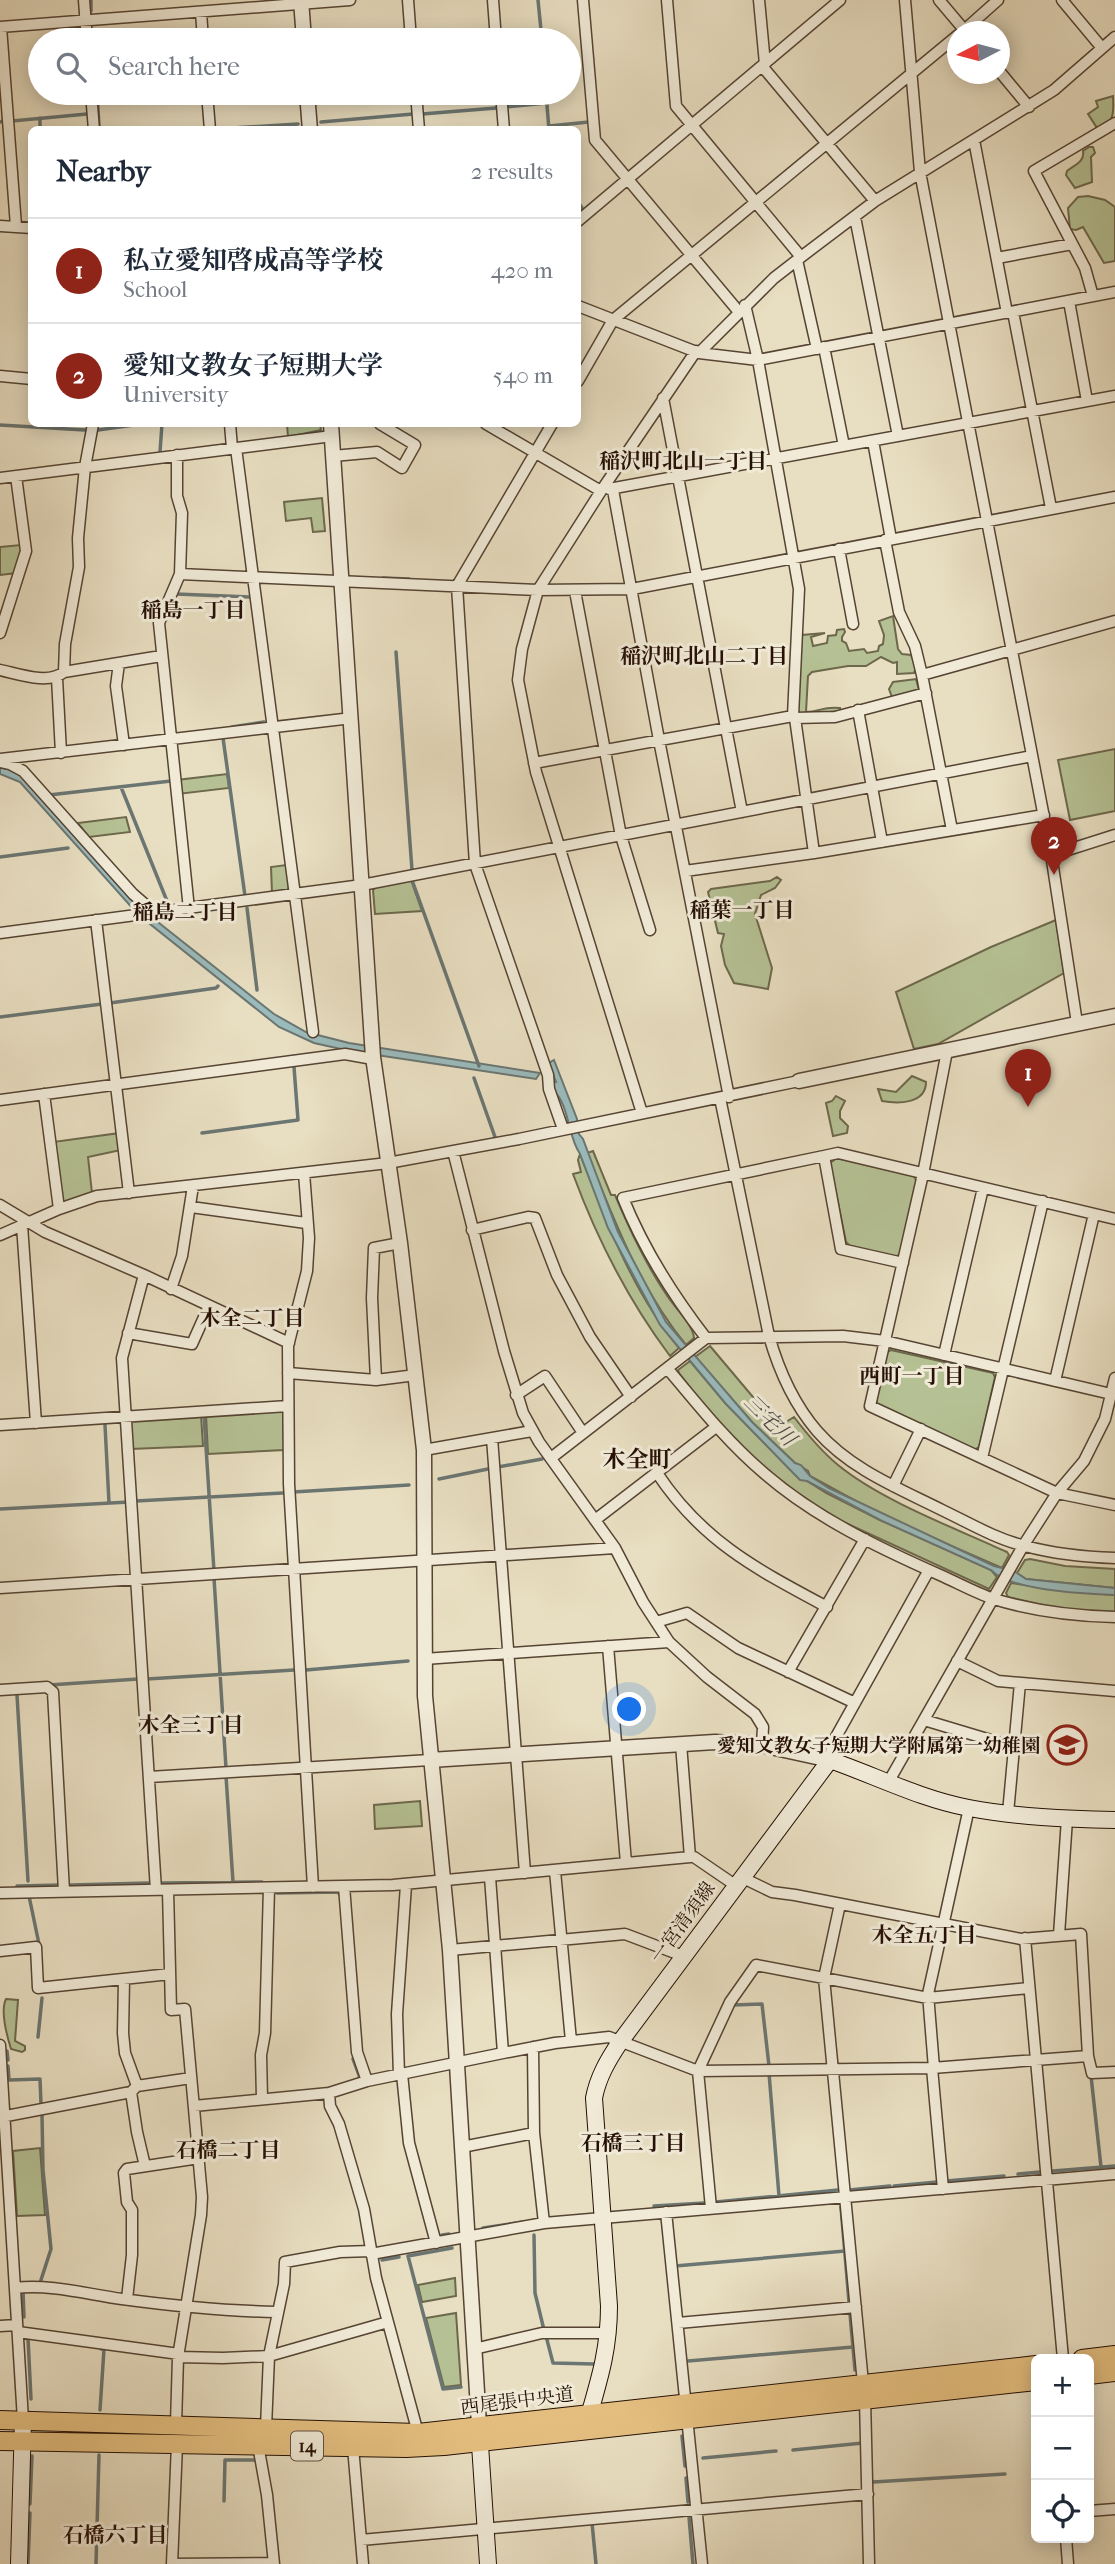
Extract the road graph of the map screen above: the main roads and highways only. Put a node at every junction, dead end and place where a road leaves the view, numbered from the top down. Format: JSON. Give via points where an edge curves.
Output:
{"nodes":[{"id":1,"x":1115,"y":1820,"type":"edge"},
{"id":2,"x":1115,"y":2355,"type":"edge"},
{"id":3,"x":1094,"y":2358,"type":"edge"},
{"id":4,"x":1031,"y":2366,"type":"edge"},
{"id":5,"x":1115,"y":2372,"type":"edge"},
{"id":6,"x":1094,"y":2374,"type":"edge"},
{"id":7,"x":1031,"y":2381,"type":"edge"},
{"id":8,"x":864,"y":2391,"type":"junction"},
{"id":9,"x":686,"y":2410,"type":"junction"},
{"id":10,"x":590,"y":2412,"type":"junction"},
{"id":11,"x":0,"y":2420,"type":"edge"},
{"id":12,"x":23,"y":2420,"type":"junction"},
{"id":13,"x":479,"y":2434,"type":"junction"},
{"id":14,"x":0,"y":2441,"type":"edge"},
{"id":15,"x":23,"y":2441,"type":"junction"},
{"id":16,"x":19,"y":2564,"type":"edge"},
{"id":17,"x":488,"y":2564,"type":"edge"}],
"edges":[{"from":1,"to":10,"type":"main road","name":"一宮清須線","via":[[969,1808],[830,1760],[620,2042],[596,2084],[609,2333]]},
{"from":2,"to":3,"type":"main road"},
{"from":4,"to":8,"type":"main road","name":"西尾張中央道","number":"14"},
{"from":5,"to":6,"type":"main road"},
{"from":7,"to":8,"type":"main road","name":"西尾張中央道","number":"14"},
{"from":8,"to":9,"type":"main road","name":"西尾張中央道","number":"14"},
{"from":9,"to":10,"type":"main road","name":"西尾張中央道","number":"14"},
{"from":9,"to":13,"type":"main road","name":"西尾張中央道","number":"14"},
{"from":10,"to":13,"type":"main road","name":"西尾張中央道","number":"14"},
{"from":11,"to":12,"type":"main road","name":"西尾張中央道","number":"14"},
{"from":12,"to":13,"type":"main road","name":"西尾張中央道","number":"14"},
{"from":12,"to":15,"type":"main road"},
{"from":13,"to":15,"type":"main road","name":"西尾張中央道","number":"14","via":[[406,2448]]},
{"from":13,"to":17,"type":"main road"},
{"from":14,"to":15,"type":"main road","name":"西尾張中央道","number":"14"},
{"from":15,"to":16,"type":"main road"}]}
